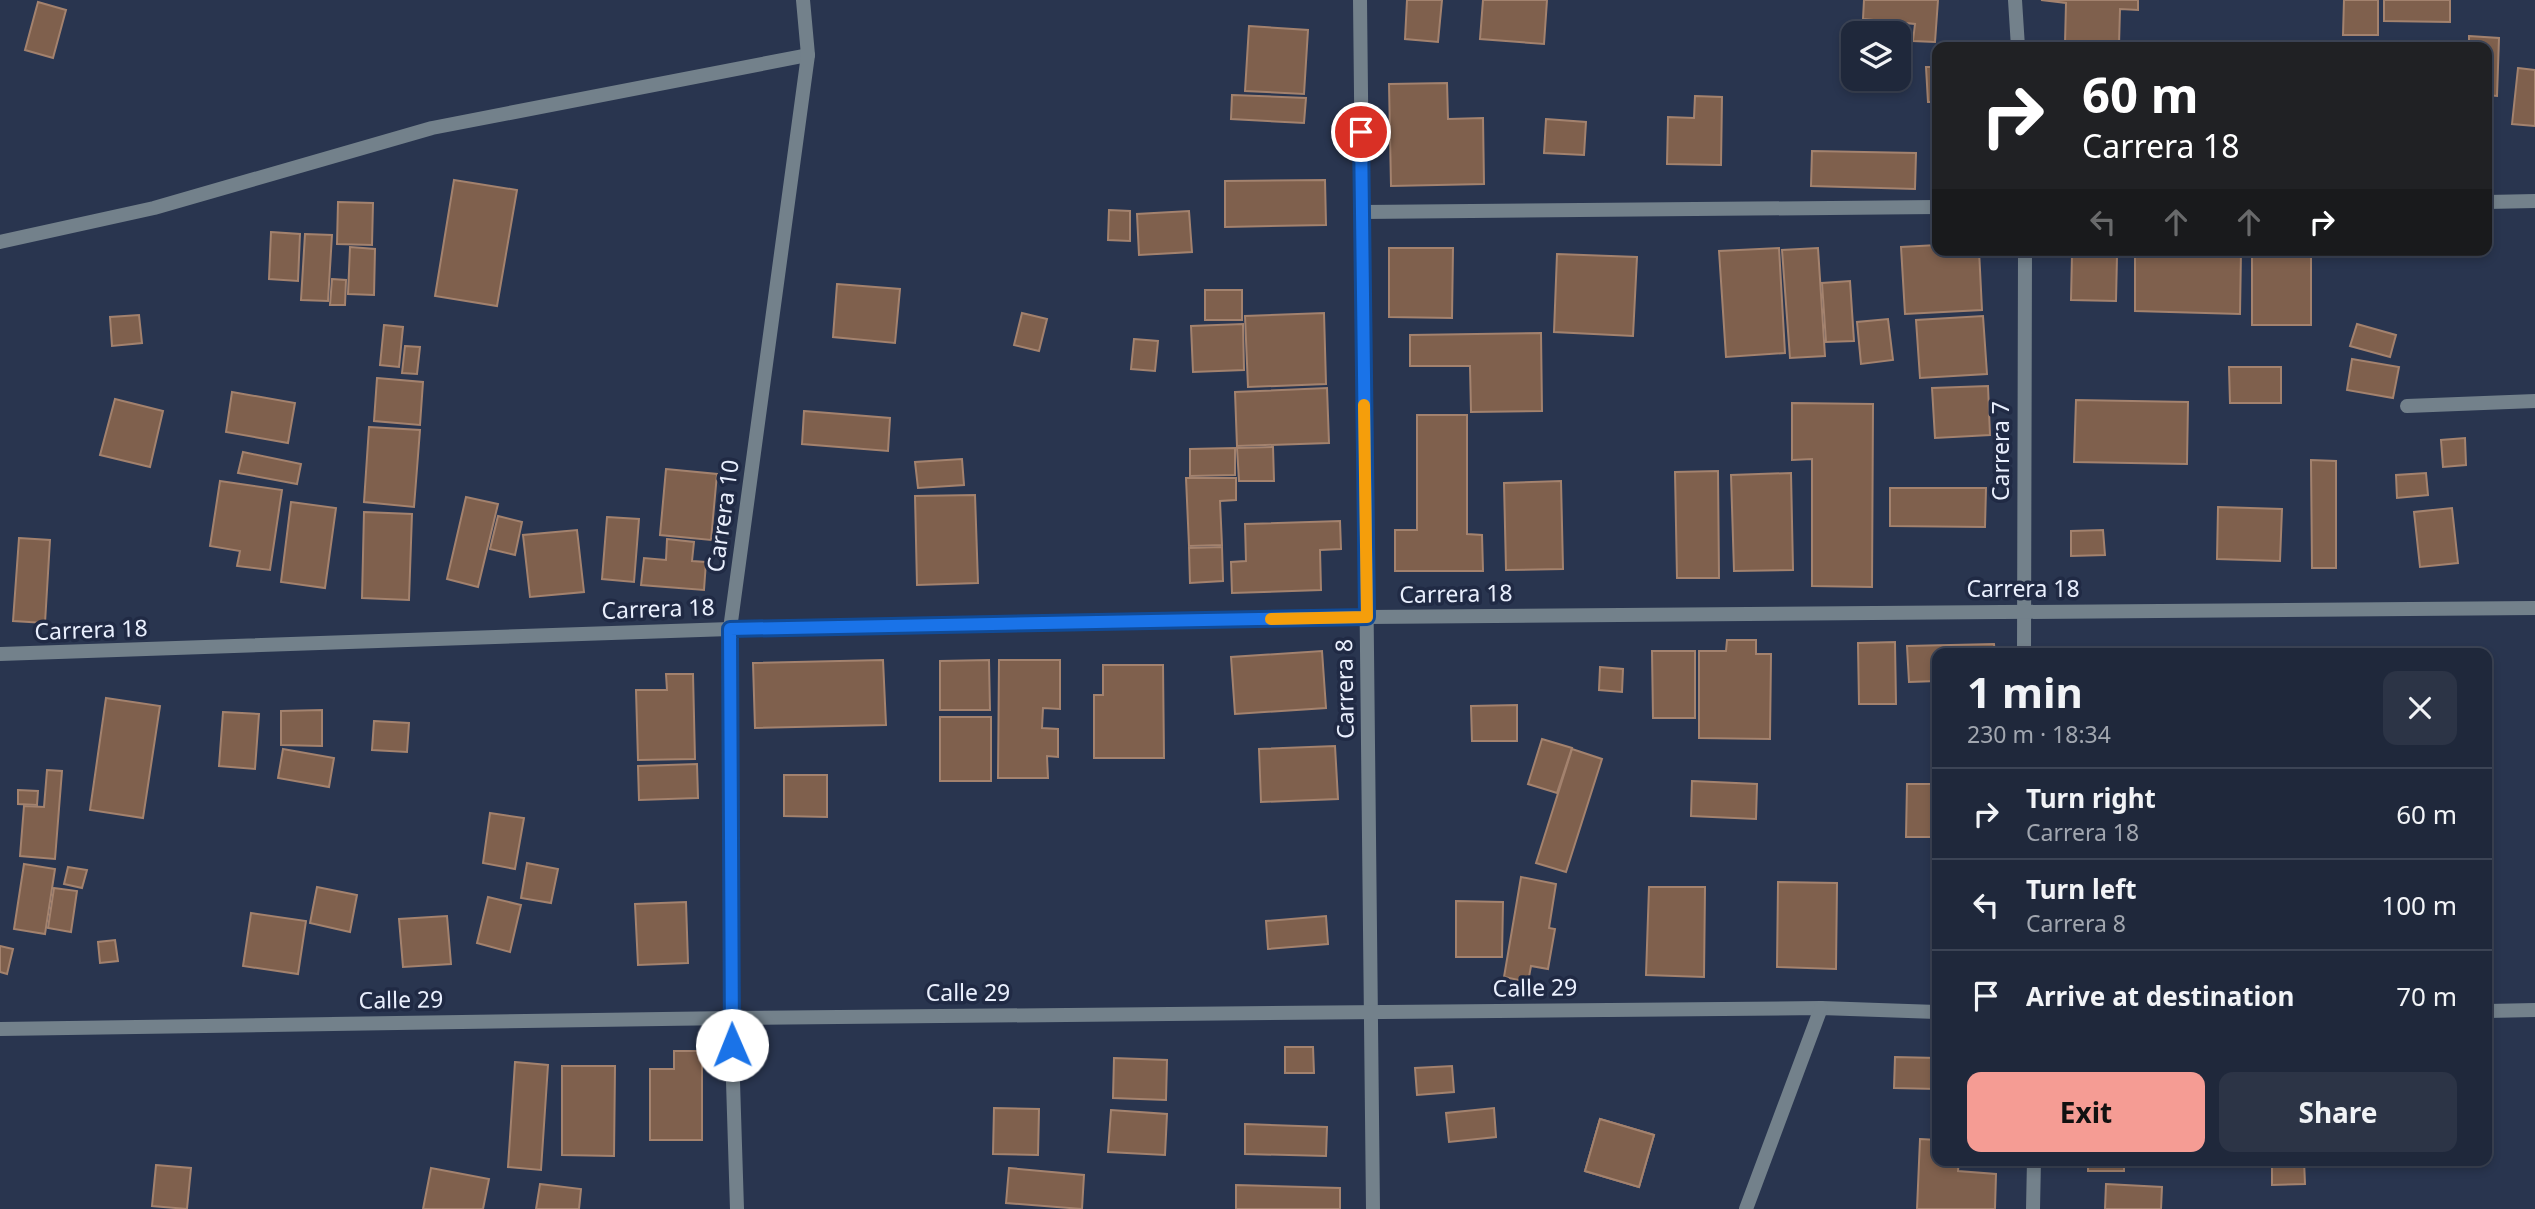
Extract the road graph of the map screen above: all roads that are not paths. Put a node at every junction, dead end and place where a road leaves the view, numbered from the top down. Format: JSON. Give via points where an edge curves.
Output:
{"nodes":[{"id":1,"x":803,"y":0,"type":"edge"},
{"id":2,"x":1360,"y":0,"type":"edge"},
{"id":3,"x":2015,"y":0,"type":"edge"},
{"id":4,"x":2018,"y":42,"type":"edge"},
{"id":5,"x":808,"y":55,"type":"junction"},
{"id":6,"x":2535,"y":201,"type":"edge"},
{"id":7,"x":2492,"y":202,"type":"edge"},
{"id":8,"x":1932,"y":207,"type":"edge"},
{"id":9,"x":1362,"y":212,"type":"junction"},
{"id":10,"x":0,"y":242,"type":"edge"},
{"id":11,"x":2025,"y":256,"type":"edge"},
{"id":12,"x":2535,"y":401,"type":"edge"},
{"id":13,"x":2407,"y":406,"type":"dead end"},
{"id":14,"x":2535,"y":608,"type":"edge"},
{"id":15,"x":2023,"y":611,"type":"junction"},
{"id":16,"x":1367,"y":617,"type":"junction"},
{"id":17,"x":730,"y":629,"type":"junction"},
{"id":18,"x":2024,"y":648,"type":"edge"},
{"id":19,"x":0,"y":654,"type":"edge"},
{"id":20,"x":1821,"y":1008,"type":"junction"},
{"id":21,"x":2535,"y":1010,"type":"edge"},
{"id":22,"x":2492,"y":1011,"type":"edge"},
{"id":23,"x":1371,"y":1012,"type":"junction"},
{"id":24,"x":1932,"y":1012,"type":"edge"},
{"id":25,"x":731,"y":1018,"type":"junction"},
{"id":26,"x":0,"y":1029,"type":"edge"},
{"id":27,"x":2034,"y":1166,"type":"edge"},
{"id":28,"x":737,"y":1209,"type":"edge"},
{"id":29,"x":1373,"y":1209,"type":"edge"},
{"id":30,"x":1746,"y":1209,"type":"edge"},
{"id":31,"x":2033,"y":1209,"type":"edge"}],
"edges":[{"from":1,"to":5,"type":"street","name":"Carrera 10"},
{"from":2,"to":9,"type":"street","name":"Carrera 8"},
{"from":3,"to":4,"type":"street"},
{"from":5,"to":10,"type":"street","via":[[432,128],[154,208]]},
{"from":5,"to":17,"type":"street","name":"Carrera 10"},
{"from":6,"to":7,"type":"street"},
{"from":8,"to":9,"type":"street"},
{"from":9,"to":16,"type":"street","name":"Carrera 8"},
{"from":11,"to":15,"type":"street","name":"Carrera 7"},
{"from":12,"to":13,"type":"street"},
{"from":14,"to":15,"type":"street","name":"Carrera 18"},
{"from":15,"to":16,"type":"street","name":"Carrera 18"},
{"from":15,"to":18,"type":"street","name":"Carrera 7"},
{"from":16,"to":17,"type":"street","name":"Carrera 18"},
{"from":16,"to":23,"type":"street","name":"Carrera 8"},
{"from":17,"to":19,"type":"street","name":"Carrera 18"},
{"from":17,"to":25,"type":"street","name":"Carrera 10"},
{"from":20,"to":23,"type":"street","name":"Calle 29"},
{"from":20,"to":24,"type":"street","name":"Calle 29"},
{"from":20,"to":30,"type":"street"},
{"from":21,"to":22,"type":"street"},
{"from":23,"to":25,"type":"street","name":"Calle 29"},
{"from":23,"to":29,"type":"street","name":"Carrera 8"},
{"from":25,"to":26,"type":"street","name":"Calle 29"},
{"from":25,"to":28,"type":"street","name":"Carrera 10"},
{"from":27,"to":31,"type":"street"}]}
